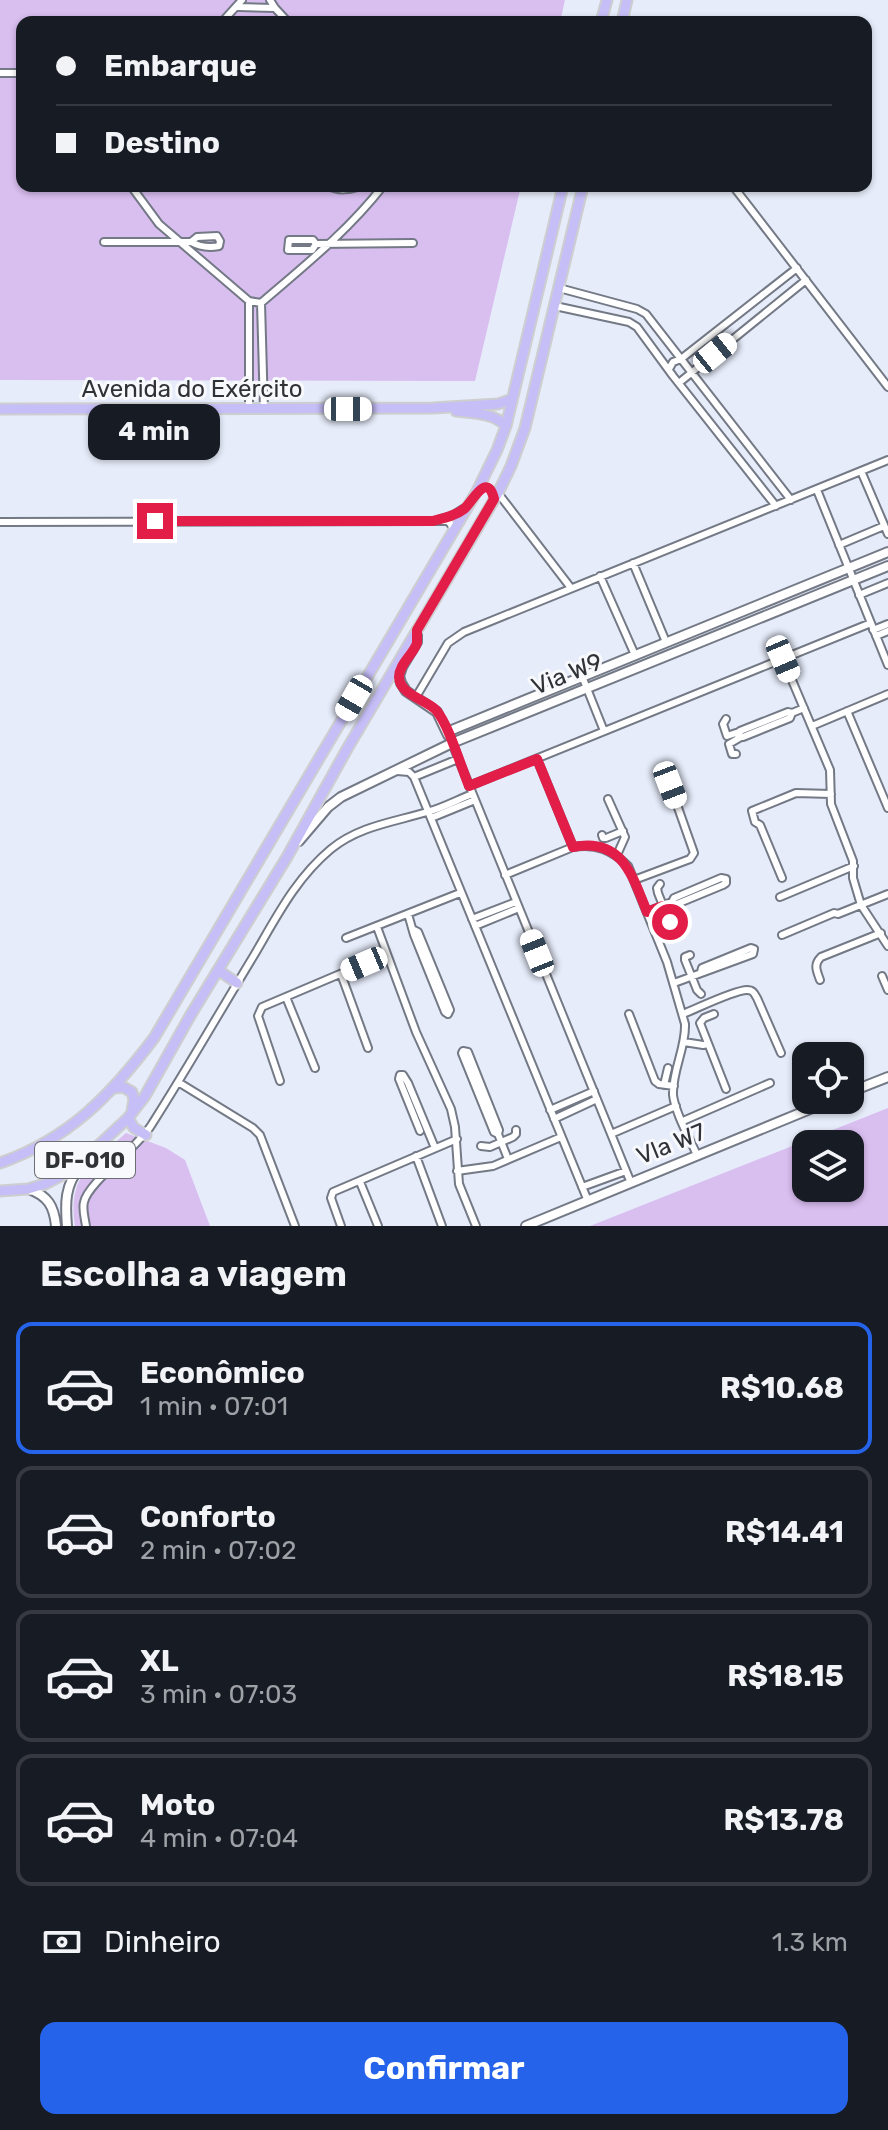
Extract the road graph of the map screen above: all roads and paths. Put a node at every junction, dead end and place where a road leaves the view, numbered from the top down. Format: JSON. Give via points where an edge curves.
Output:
{"nodes":[{"id":1,"x":270,"y":0,"type":"edge"},
{"id":2,"x":240,"y":3,"type":"edge"},
{"id":3,"x":275,"y":8,"type":"junction"},
{"id":4,"x":282,"y":16,"type":"edge"},
{"id":5,"x":135,"y":192,"type":"edge"},
{"id":6,"x":378,"y":192,"type":"edge"},
{"id":7,"x":562,"y":192,"type":"edge"},
{"id":8,"x":582,"y":192,"type":"edge"},
{"id":9,"x":738,"y":192,"type":"edge"},
{"id":10,"x":104,"y":242,"type":"dead end"},
{"id":11,"x":179,"y":242,"type":"junction"},
{"id":12,"x":191,"y":242,"type":"dead end"},
{"id":13,"x":413,"y":243,"type":"dead end"},
{"id":14,"x":316,"y":244,"type":"dead end"},
{"id":15,"x":330,"y":244,"type":"junction"},
{"id":16,"x":797,"y":268,"type":"junction"},
{"id":17,"x":806,"y":280,"type":"junction"},
{"id":18,"x":774,"y":287,"type":"junction"},
{"id":19,"x":559,"y":288,"type":"junction"},
{"id":20,"x":538,"y":292,"type":"junction"},
{"id":21,"x":783,"y":299,"type":"junction"},
{"id":22,"x":601,"y":300,"type":"junction"},
{"id":23,"x":249,"y":301,"type":"junction"},
{"id":24,"x":261,"y":303,"type":"junction"},
{"id":25,"x":555,"y":306,"type":"junction"},
{"id":26,"x":533,"y":314,"type":"junction"},
{"id":27,"x":595,"y":314,"type":"junction"},
{"id":28,"x":551,"y":319,"type":"junction"},
{"id":29,"x":681,"y":359,"type":"junction"},
{"id":30,"x":669,"y":369,"type":"junction"},
{"id":31,"x":692,"y":372,"type":"junction"},
{"id":32,"x":680,"y":382,"type":"junction"},
{"id":33,"x":888,"y":387,"type":"edge"},
{"id":34,"x":512,"y":399,"type":"junction"},
{"id":35,"x":433,"y":408,"type":"junction"},
{"id":36,"x":0,"y":409,"type":"edge"},
{"id":37,"x":249,"y":410,"type":"junction"},
{"id":38,"x":264,"y":410,"type":"junction"},
{"id":39,"x":506,"y":426,"type":"junction"},
{"id":40,"x":888,"y":460,"type":"edge"},
{"id":41,"x":763,"y":464,"type":"junction"},
{"id":42,"x":861,"y":471,"type":"junction"},
{"id":43,"x":751,"y":473,"type":"junction"},
{"id":44,"x":817,"y":490,"type":"junction"},
{"id":45,"x":477,"y":491,"type":"junction"},
{"id":46,"x":496,"y":496,"type":"junction"},
{"id":47,"x":791,"y":500,"type":"junction"},
{"id":48,"x":468,"y":506,"type":"junction"},
{"id":49,"x":776,"y":506,"type":"junction"},
{"id":50,"x":433,"y":521,"type":"junction"},
{"id":51,"x":0,"y":522,"type":"edge"},
{"id":52,"x":884,"y":526,"type":"junction"},
{"id":53,"x":453,"y":531,"type":"junction"},
{"id":54,"x":888,"y":534,"type":"edge"},
{"id":55,"x":839,"y":545,"type":"junction"},
{"id":56,"x":888,"y":552,"type":"edge"},
{"id":57,"x":633,"y":563,"type":"junction"},
{"id":58,"x":888,"y":566,"type":"edge"},
{"id":59,"x":848,"y":568,"type":"junction"},
{"id":60,"x":600,"y":576,"type":"junction"},
{"id":61,"x":853,"y":581,"type":"junction"},
{"id":62,"x":888,"y":583,"type":"edge"},
{"id":63,"x":571,"y":588,"type":"junction"},
{"id":64,"x":859,"y":595,"type":"junction"},
{"id":65,"x":888,"y":624,"type":"edge"},
{"id":66,"x":417,"y":630,"type":"junction"},
{"id":67,"x":873,"y":630,"type":"junction"},
{"id":68,"x":888,"y":631,"type":"edge"},
{"id":69,"x":666,"y":642,"type":"junction"},
{"id":70,"x":635,"y":655,"type":"junction"},
{"id":71,"x":783,"y":659,"type":"junction"},
{"id":72,"x":621,"y":660,"type":"junction"},
{"id":73,"x":888,"y":665,"type":"edge"},
{"id":74,"x":626,"y":671,"type":"junction"},
{"id":75,"x":582,"y":676,"type":"junction"},
{"id":76,"x":558,"y":686,"type":"junction"},
{"id":77,"x":586,"y":687,"type":"junction"},
{"id":78,"x":888,"y":694,"type":"edge"},
{"id":79,"x":416,"y":697,"type":"junction"},
{"id":80,"x":560,"y":698,"type":"junction"},
{"id":81,"x":804,"y":708,"type":"junction"},
{"id":82,"x":847,"y":711,"type":"junction"},
{"id":83,"x":726,"y":719,"type":"dead end"},
{"id":84,"x":812,"y":726,"type":"junction"},
{"id":85,"x":604,"y":731,"type":"junction"},
{"id":86,"x":447,"y":732,"type":"junction"},
{"id":87,"x":740,"y":735,"type":"junction"},
{"id":88,"x":331,"y":738,"type":"junction"},
{"id":89,"x":452,"y":743,"type":"junction"},
{"id":90,"x":347,"y":749,"type":"junction"},
{"id":91,"x":736,"y":754,"type":"dead end"},
{"id":92,"x":319,"y":757,"type":"junction"},
{"id":93,"x":458,"y":759,"type":"junction"},
{"id":94,"x":537,"y":759,"type":"junction"},
{"id":95,"x":336,"y":770,"type":"junction"},
{"id":96,"x":393,"y":771,"type":"junction"},
{"id":97,"x":414,"y":777,"type":"junction"},
{"id":98,"x":670,"y":785,"type":"dead end"},
{"id":99,"x":472,"y":793,"type":"junction"},
{"id":100,"x":831,"y":794,"type":"junction"},
{"id":101,"x":608,"y":799,"type":"dead end"},
{"id":102,"x":888,"y":808,"type":"edge"},
{"id":103,"x":429,"y":815,"type":"junction"},
{"id":104,"x":623,"y":831,"type":"junction"},
{"id":105,"x":602,"y":835,"type":"dead end"},
{"id":106,"x":573,"y":847,"type":"junction"},
{"id":107,"x":617,"y":855,"type":"junction"},
{"id":108,"x":287,"y":857,"type":"junction"},
{"id":109,"x":854,"y":866,"type":"junction"},
{"id":110,"x":505,"y":875,"type":"junction"},
{"id":111,"x":782,"y":878,"type":"dead end"},
{"id":112,"x":634,"y":880,"type":"junction"},
{"id":113,"x":660,"y":884,"type":"dead end"},
{"id":114,"x":460,"y":893,"type":"junction"},
{"id":115,"x":888,"y":894,"type":"edge"},
{"id":116,"x":780,"y":897,"type":"dead end"},
{"id":117,"x":672,"y":902,"type":"junction"},
{"id":118,"x":518,"y":905,"type":"junction"},
{"id":119,"x":861,"y":905,"type":"junction"},
{"id":120,"x":663,"y":906,"type":"junction"},
{"id":121,"x":647,"y":912,"type":"junction"},
{"id":122,"x":408,"y":914,"type":"junction"},
{"id":123,"x":473,"y":922,"type":"junction"},
{"id":124,"x":675,"y":923,"type":"dead end"},
{"id":125,"x":377,"y":927,"type":"junction"},
{"id":126,"x":414,"y":930,"type":"junction"},
{"id":127,"x":881,"y":933,"type":"junction"},
{"id":128,"x":782,"y":935,"type":"dead end"},
{"id":129,"x":346,"y":938,"type":"dead end"},
{"id":130,"x":888,"y":946,"type":"edge"},
{"id":131,"x":387,"y":954,"type":"junction"},
{"id":132,"x":690,"y":955,"type":"dead end"},
{"id":133,"x":218,"y":970,"type":"junction"},
{"id":134,"x":701,"y":972,"type":"junction"},
{"id":135,"x":341,"y":974,"type":"junction"},
{"id":136,"x":692,"y":975,"type":"junction"},
{"id":137,"x":885,"y":977,"type":"edge"},
{"id":138,"x":820,"y":980,"type":"dead end"},
{"id":139,"x":237,"y":983,"type":"junction"},
{"id":140,"x":674,"y":983,"type":"junction"},
{"id":141,"x":888,"y":990,"type":"edge"},
{"id":142,"x":701,"y":994,"type":"dead end"},
{"id":143,"x":286,"y":997,"type":"junction"},
{"id":144,"x":174,"y":1005,"type":"junction"},
{"id":145,"x":629,"y":1014,"type":"dead end"},
{"id":146,"x":683,"y":1014,"type":"junction"},
{"id":147,"x":714,"y":1014,"type":"dead end"},
{"id":148,"x":190,"y":1016,"type":"junction"},
{"id":149,"x":684,"y":1042,"type":"junction"},
{"id":150,"x":708,"y":1044,"type":"junction"},
{"id":151,"x":368,"y":1048,"type":"dead end"},
{"id":152,"x":781,"y":1053,"type":"dead end"},
{"id":153,"x":315,"y":1068,"type":"dead end"},
{"id":154,"x":668,"y":1068,"type":"dead end"},
{"id":155,"x":888,"y":1077,"type":"edge"},
{"id":156,"x":280,"y":1081,"type":"dead end"},
{"id":157,"x":178,"y":1082,"type":"junction"},
{"id":158,"x":770,"y":1083,"type":"dead end"},
{"id":159,"x":664,"y":1085,"type":"junction"},
{"id":160,"x":674,"y":1086,"type":"junction"},
{"id":161,"x":864,"y":1086,"type":"edge"},
{"id":162,"x":114,"y":1088,"type":"junction"},
{"id":163,"x":726,"y":1089,"type":"dead end"},
{"id":164,"x":594,"y":1091,"type":"junction"},
{"id":165,"x":597,"y":1099,"type":"junction"},
{"id":166,"x":676,"y":1106,"type":"junction"},
{"id":167,"x":550,"y":1110,"type":"junction"},
{"id":168,"x":798,"y":1114,"type":"edge"},
{"id":169,"x":130,"y":1116,"type":"junction"},
{"id":170,"x":554,"y":1119,"type":"junction"},
{"id":171,"x":683,"y":1121,"type":"junction"},
{"id":172,"x":516,"y":1130,"type":"dead end"},
{"id":173,"x":420,"y":1131,"type":"dead end"},
{"id":174,"x":498,"y":1134,"type":"junction"},
{"id":175,"x":611,"y":1134,"type":"junction"},
{"id":176,"x":146,"y":1135,"type":"junction"},
{"id":177,"x":561,"y":1137,"type":"junction"},
{"id":178,"x":457,"y":1139,"type":"junction"},
{"id":179,"x":501,"y":1142,"type":"junction"},
{"id":180,"x":481,"y":1146,"type":"dead end"},
{"id":181,"x":435,"y":1148,"type":"junction"},
{"id":182,"x":697,"y":1155,"type":"junction"},
{"id":183,"x":90,"y":1156,"type":"junction"},
{"id":184,"x":416,"y":1156,"type":"junction"},
{"id":185,"x":508,"y":1159,"type":"junction"},
{"id":186,"x":0,"y":1163,"type":"edge"},
{"id":187,"x":457,"y":1171,"type":"junction"},
{"id":188,"x":626,"y":1171,"type":"junction"},
{"id":189,"x":360,"y":1182,"type":"junction"},
{"id":190,"x":631,"y":1183,"type":"junction"},
{"id":191,"x":582,"y":1187,"type":"junction"},
{"id":192,"x":28,"y":1189,"type":"junction"},
{"id":193,"x":1,"y":1190,"type":"edge"},
{"id":194,"x":588,"y":1201,"type":"junction"},
{"id":195,"x":56,"y":1226,"type":"edge"},
{"id":196,"x":67,"y":1226,"type":"edge"},
{"id":197,"x":86,"y":1226,"type":"edge"},
{"id":198,"x":295,"y":1226,"type":"edge"},
{"id":199,"x":341,"y":1226,"type":"edge"},
{"id":200,"x":378,"y":1226,"type":"edge"},
{"id":201,"x":442,"y":1226,"type":"edge"},
{"id":202,"x":476,"y":1226,"type":"edge"},
{"id":203,"x":526,"y":1226,"type":"edge"}],
"edges":[{"from":1,"to":3,"type":"street"},
{"from":2,"to":3,"type":"street"},
{"from":3,"to":4,"type":"street"},
{"from":5,"to":11,"type":"street"},
{"from":6,"to":15,"type":"street"},
{"from":7,"to":20,"type":"main road","number":"DF-010"},
{"from":8,"to":19,"type":"main road","number":"DF-010"},
{"from":9,"to":16,"type":"street"},
{"from":10,"to":11,"type":"street"},
{"from":11,"to":12,"type":"street"},
{"from":11,"to":23,"type":"street"},
{"from":13,"to":15,"type":"street"},
{"from":14,"to":15,"type":"street"},
{"from":15,"to":24,"type":"street"},
{"from":16,"to":17,"type":"street"},
{"from":16,"to":18,"type":"street"},
{"from":17,"to":21,"type":"street"},
{"from":17,"to":33,"type":"street"},
{"from":18,"to":21,"type":"street"},
{"from":18,"to":29,"type":"street"},
{"from":19,"to":22,"type":"street"},
{"from":19,"to":25,"type":"main road","number":"DF-010"},
{"from":20,"to":25,"type":"main road","via":[[542,302]]},
{"from":20,"to":26,"type":"main road","number":"DF-010"},
{"from":21,"to":31,"type":"street"},
{"from":22,"to":27,"type":"street"},
{"from":22,"to":29,"type":"street","via":[[642,311]]},
{"from":23,"to":24,"type":"street"},
{"from":23,"to":37,"type":"street"},
{"from":24,"to":38,"type":"street"},
{"from":25,"to":27,"type":"street"},
{"from":25,"to":28,"type":"main road","number":"DF-010"},
{"from":26,"to":28,"type":"main road","via":[[548,312]]},
{"from":26,"to":34,"type":"main road","number":"DF-010"},
{"from":27,"to":30,"type":"street","via":[[637,327]]},
{"from":28,"to":46,"type":"main road","number":"DF-010","via":[[525,428]]},
{"from":29,"to":30,"type":"street"},
{"from":29,"to":31,"type":"street"},
{"from":30,"to":32,"type":"street"},
{"from":31,"to":32,"type":"street"},
{"from":31,"to":41,"type":"street"},
{"from":32,"to":43,"type":"street"},
{"from":34,"to":35,"type":"main road","name":"Avenida do Exército"},
{"from":34,"to":39,"type":"main road","number":"DF-010"},
{"from":35,"to":38,"type":"main road","name":"Avenida do Exército"},
{"from":35,"to":39,"type":"main road","name":"Avenida do Exército","via":[[491,417]]},
{"from":36,"to":37,"type":"main road","name":"Avenida do Exército"},
{"from":37,"to":38,"type":"main road","name":"Avenida do Exército"},
{"from":39,"to":45,"type":"main road","number":"DF-010"},
{"from":40,"to":42,"type":"street"},
{"from":41,"to":43,"type":"street"},
{"from":41,"to":47,"type":"street"},
{"from":42,"to":44,"type":"street"},
{"from":42,"to":52,"type":"street"},
{"from":43,"to":49,"type":"street"},
{"from":44,"to":47,"type":"street"},
{"from":44,"to":55,"type":"street"},
{"from":45,"to":46,"type":"main road","via":[[488,489]]},
{"from":45,"to":48,"type":"main road","number":"DF-010"},
{"from":46,"to":63,"type":"street"},
{"from":46,"to":66,"type":"main road","number":"DF-010"},
{"from":47,"to":49,"type":"street"},
{"from":48,"to":50,"type":"street"},
{"from":48,"to":53,"type":"main road","number":"DF-010"},
{"from":49,"to":57,"type":"street"},
{"from":50,"to":51,"type":"street"},
{"from":50,"to":53,"type":"street","via":[[448,521]]},
{"from":52,"to":54,"type":"street"},
{"from":52,"to":55,"type":"street"},
{"from":53,"to":88,"type":"main road","number":"DF-010"},
{"from":55,"to":59,"type":"street"},
{"from":56,"to":59,"type":"street","name":"Via W9"},
{"from":57,"to":60,"type":"street"},
{"from":57,"to":69,"type":"street"},
{"from":58,"to":61,"type":"street","name":"Via W9"},
{"from":59,"to":61,"type":"street"},
{"from":59,"to":69,"type":"street","name":"Via W9"},
{"from":60,"to":63,"type":"street"},
{"from":60,"to":70,"type":"street"},
{"from":61,"to":64,"type":"street"},
{"from":61,"to":74,"type":"street","name":"Via W9"},
{"from":62,"to":64,"type":"street"},
{"from":63,"to":79,"type":"street","via":[[456,637]]},
{"from":64,"to":67,"type":"street"},
{"from":65,"to":67,"type":"street"},
{"from":66,"to":79,"type":"street","via":[[417,642],[399,676]]},
{"from":66,"to":90,"type":"main road","number":"DF-010"},
{"from":67,"to":68,"type":"street"},
{"from":67,"to":71,"type":"street"},
{"from":67,"to":73,"type":"street"},
{"from":69,"to":70,"type":"street","name":"Via W9"},
{"from":70,"to":72,"type":"street","name":"Via W9"},
{"from":71,"to":81,"type":"street"},
{"from":71,"to":85,"type":"street"},
{"from":72,"to":74,"type":"street"},
{"from":72,"to":75,"type":"street","name":"Via W9"},
{"from":74,"to":77,"type":"street","name":"Via W9"},
{"from":75,"to":76,"type":"street","name":"Via W9"},
{"from":75,"to":77,"type":"street"},
{"from":76,"to":80,"type":"street"},
{"from":76,"to":86,"type":"street","name":"Via W9"},
{"from":77,"to":80,"type":"street","name":"Via W9"},
{"from":77,"to":85,"type":"street"},
{"from":78,"to":82,"type":"street"},
{"from":79,"to":86,"type":"street","via":[[437,712]]},
{"from":80,"to":89,"type":"street","name":"Via W9"},
{"from":81,"to":84,"type":"street"},
{"from":81,"to":87,"type":"street"},
{"from":82,"to":84,"type":"street"},
{"from":82,"to":102,"type":"street"},
{"from":83,"to":87,"type":"street","via":[[727,736]]},
{"from":84,"to":100,"type":"street","via":[[830,770]]},
{"from":85,"to":94,"type":"street"},
{"from":86,"to":89,"type":"street"},
{"from":87,"to":91,"type":"street","via":[[729,744]]},
{"from":88,"to":90,"type":"main road","via":[[335,751]]},
{"from":88,"to":92,"type":"main road","number":"DF-010"},
{"from":89,"to":93,"type":"street"},
{"from":89,"to":96,"type":"street","name":"Via W9"},
{"from":90,"to":95,"type":"main road","number":"DF-010"},
{"from":92,"to":95,"type":"main road","via":[[330,756]]},
{"from":92,"to":144,"type":"main road","number":"DF-010"},
{"from":93,"to":97,"type":"street"},
{"from":93,"to":99,"type":"street"},
{"from":94,"to":99,"type":"street"},
{"from":94,"to":106,"type":"street"},
{"from":95,"to":108,"type":"main road","number":"DF-010"},
{"from":96,"to":97,"type":"street"},
{"from":96,"to":108,"type":"street","name":"Via W9","via":[[328,807]]},
{"from":97,"to":103,"type":"street"},
{"from":98,"to":112,"type":"street","via":[[694,853]]},
{"from":99,"to":103,"type":"street"},
{"from":99,"to":110,"type":"street"},
{"from":100,"to":109,"type":"street"},
{"from":100,"to":111,"type":"street","via":[[796,793],[752,811]]},
{"from":101,"to":104,"type":"street"},
{"from":103,"to":114,"type":"street"},
{"from":103,"to":139,"type":"street","via":[[376,825],[332,848],[296,884]]},
{"from":104,"to":105,"type":"street"},
{"from":104,"to":107,"type":"street"},
{"from":106,"to":107,"type":"street","via":[[594,845]]},
{"from":106,"to":110,"type":"street"},
{"from":107,"to":112,"type":"street"},
{"from":108,"to":133,"type":"main road","number":"DF-010"},
{"from":109,"to":116,"type":"street"},
{"from":109,"to":119,"type":"street"},
{"from":110,"to":118,"type":"street"},
{"from":112,"to":121,"type":"street"},
{"from":113,"to":120,"type":"street"},
{"from":114,"to":122,"type":"street"},
{"from":114,"to":123,"type":"street"},
{"from":115,"to":119,"type":"street"},
{"from":117,"to":117,"type":"street","via":[[723,885],[726,879],[674,898]]},
{"from":117,"to":120,"type":"street"},
{"from":118,"to":123,"type":"street"},
{"from":118,"to":164,"type":"street"},
{"from":119,"to":127,"type":"street"},
{"from":119,"to":128,"type":"street"},
{"from":120,"to":121,"type":"street"},
{"from":120,"to":124,"type":"street"},
{"from":121,"to":140,"type":"street"},
{"from":122,"to":125,"type":"street"},
{"from":122,"to":126,"type":"street"},
{"from":123,"to":167,"type":"street"},
{"from":125,"to":129,"type":"street"},
{"from":125,"to":131,"type":"street"},
{"from":126,"to":126,"type":"street","via":[[445,1012],[450,1013],[428,955]]},
{"from":127,"to":130,"type":"street"},
{"from":127,"to":138,"type":"street","via":[[821,957],[816,967]]},
{"from":131,"to":135,"type":"street"},
{"from":131,"to":178,"type":"street","via":[[451,1109]]},
{"from":132,"to":136,"type":"street","via":[[685,958]]},
{"from":133,"to":139,"type":"main road"},
{"from":133,"to":148,"type":"main road","number":"DF-010"},
{"from":134,"to":134,"type":"street","via":[[754,953],[754,949],[702,968]]},
{"from":134,"to":136,"type":"street"},
{"from":135,"to":143,"type":"street"},
{"from":135,"to":151,"type":"street"},
{"from":136,"to":140,"type":"street"},
{"from":136,"to":142,"type":"street"},
{"from":137,"to":141,"type":"street"},
{"from":139,"to":157,"type":"street"},
{"from":140,"to":146,"type":"street"},
{"from":143,"to":153,"type":"street"},
{"from":143,"to":156,"type":"street","via":[[262,1007],[258,1016]]},
{"from":144,"to":148,"type":"main road","via":[[180,1018]]},
{"from":144,"to":162,"type":"main road","number":"DF-010"},
{"from":145,"to":159,"type":"street","via":[[655,1081]]},
{"from":146,"to":149,"type":"street"},
{"from":146,"to":152,"type":"street","via":[[746,990],[753,992]]},
{"from":147,"to":150,"type":"street","via":[[700,1023]]},
{"from":148,"to":169,"type":"main road","number":"DF-010"},
{"from":149,"to":150,"type":"street"},
{"from":149,"to":160,"type":"street"},
{"from":150,"to":163,"type":"street"},
{"from":154,"to":159,"type":"street"},
{"from":155,"to":161,"type":"street"},
{"from":157,"to":176,"type":"street"},
{"from":157,"to":198,"type":"street","via":[[260,1135]]},
{"from":158,"to":171,"type":"street"},
{"from":159,"to":160,"type":"street"},
{"from":160,"to":166,"type":"street"},
{"from":162,"to":169,"type":"main road","via":[[132,1092]]},
{"from":162,"to":186,"type":"main road","number":"DF-010","via":[[58,1137]]},
{"from":164,"to":165,"type":"street"},
{"from":164,"to":167,"type":"street"},
{"from":165,"to":170,"type":"street"},
{"from":165,"to":175,"type":"street"},
{"from":166,"to":171,"type":"street"},
{"from":166,"to":175,"type":"street"},
{"from":167,"to":170,"type":"street"},
{"from":168,"to":182,"type":"street","name":"Vla W7"},
{"from":169,"to":176,"type":"main road","via":[[134,1128]]},
{"from":169,"to":183,"type":"main road","number":"DF-010"},
{"from":170,"to":177,"type":"street"},
{"from":171,"to":182,"type":"street"},
{"from":172,"to":179,"type":"street"},
{"from":173,"to":181,"type":"street","via":[[400,1075],[406,1078]]},
{"from":174,"to":174,"type":"street","via":[[468,1052],[463,1051],[494,1132]]},
{"from":174,"to":179,"type":"street"},
{"from":175,"to":188,"type":"street"},
{"from":176,"to":197,"type":"street","via":[[90,1190],[84,1202]]},
{"from":177,"to":185,"type":"street"},
{"from":177,"to":191,"type":"street"},
{"from":178,"to":181,"type":"street"},
{"from":178,"to":187,"type":"street"},
{"from":179,"to":180,"type":"street"},
{"from":179,"to":185,"type":"street"},
{"from":181,"to":184,"type":"street"},
{"from":182,"to":190,"type":"street","name":"Vla W7"},
{"from":183,"to":192,"type":"main road","number":"DF-010","via":[[59,1179]]},
{"from":183,"to":196,"type":"street","via":[[70,1181]]},
{"from":184,"to":189,"type":"street"},
{"from":184,"to":201,"type":"street"},
{"from":185,"to":187,"type":"street"},
{"from":187,"to":202,"type":"street"},
{"from":188,"to":190,"type":"street"},
{"from":188,"to":191,"type":"street"},
{"from":189,"to":199,"type":"street","via":[[333,1192]]},
{"from":189,"to":200,"type":"street"},
{"from":190,"to":194,"type":"street","name":"Vla W7"},
{"from":191,"to":194,"type":"street"},
{"from":192,"to":193,"type":"main road","number":"DF-010"},
{"from":192,"to":195,"type":"street","via":[[52,1205]]},
{"from":194,"to":203,"type":"street","name":"Vla W7"}]}
